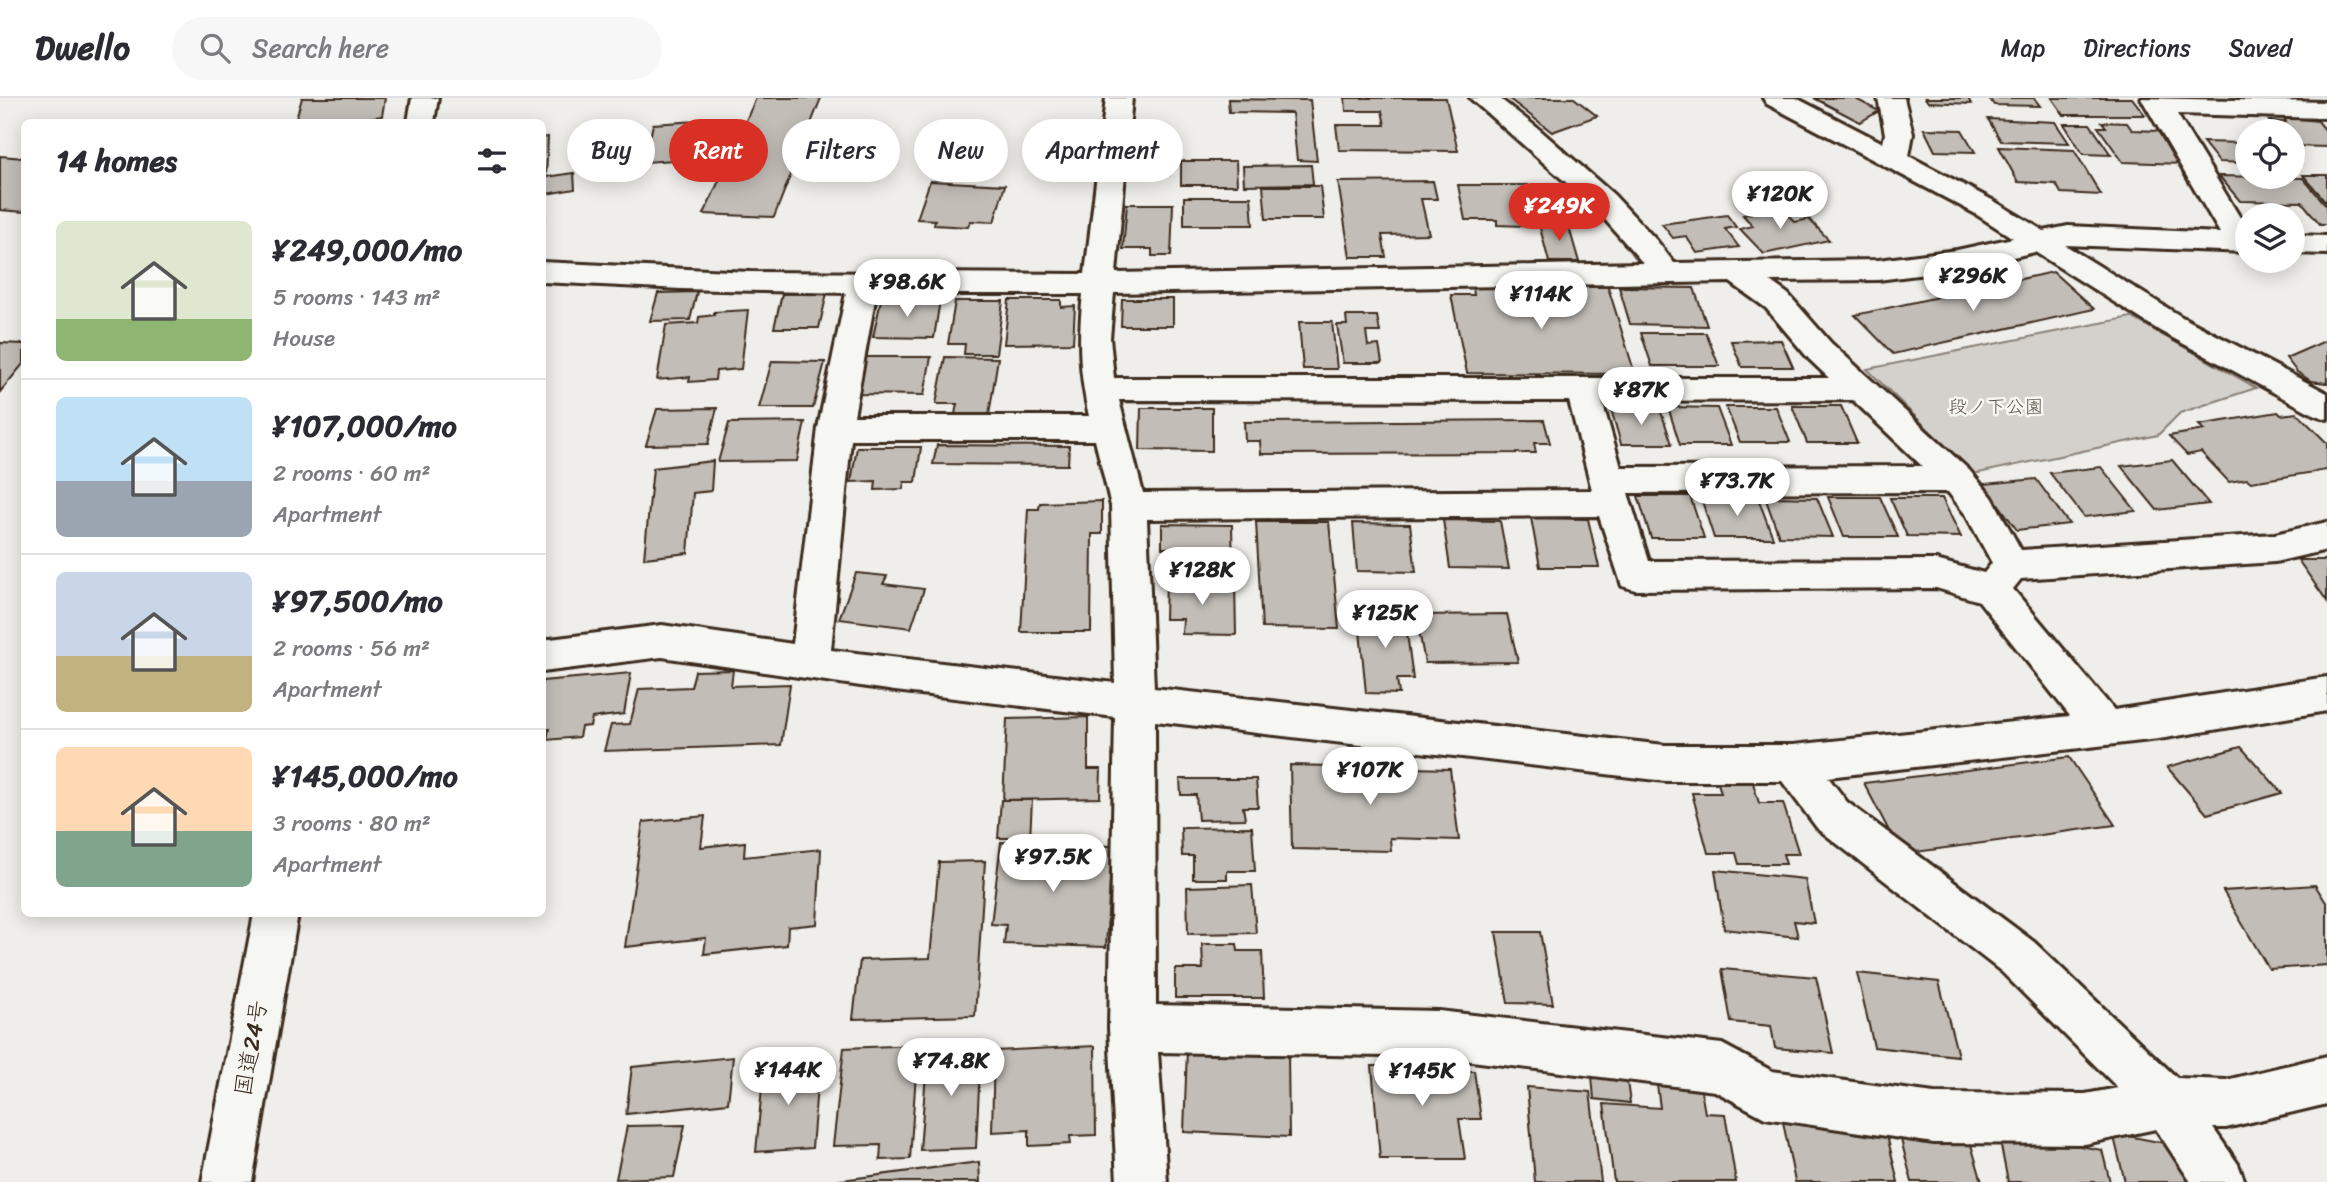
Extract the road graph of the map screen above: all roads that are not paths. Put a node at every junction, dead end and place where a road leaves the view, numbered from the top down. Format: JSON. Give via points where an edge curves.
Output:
{"nodes":[{"id":1,"x":425,"y":98,"type":"edge"},
{"id":2,"x":1119,"y":98,"type":"edge"},
{"id":3,"x":1483,"y":98,"type":"edge"},
{"id":4,"x":1776,"y":98,"type":"edge"},
{"id":5,"x":1891,"y":98,"type":"edge"},
{"id":6,"x":2157,"y":102,"type":"edge"},
{"id":7,"x":2327,"y":110,"type":"edge"},
{"id":8,"x":422,"y":119,"type":"edge"},
{"id":9,"x":1894,"y":160,"type":"junction"},
{"id":10,"x":2235,"y":228,"type":"edge"},
{"id":11,"x":2038,"y":242,"type":"junction"},
{"id":12,"x":2235,"y":242,"type":"edge"},
{"id":13,"x":2305,"y":244,"type":"edge"},
{"id":14,"x":2327,"y":245,"type":"edge"},
{"id":15,"x":1664,"y":271,"type":"junction"},
{"id":16,"x":546,"y":272,"type":"edge"},
{"id":17,"x":1737,"y":272,"type":"junction"},
{"id":18,"x":863,"y":283,"type":"junction"},
{"id":19,"x":1098,"y":284,"type":"junction"},
{"id":20,"x":1098,"y":389,"type":"junction"},
{"id":21,"x":1860,"y":389,"type":"junction"},
{"id":22,"x":1582,"y":390,"type":"junction"},
{"id":23,"x":2327,"y":407,"type":"edge"},
{"id":24,"x":835,"y":428,"type":"junction"},
{"id":25,"x":1108,"y":428,"type":"junction"},
{"id":26,"x":1957,"y":478,"type":"junction"},
{"id":27,"x":1609,"y":492,"type":"junction"},
{"id":28,"x":1129,"y":506,"type":"junction"},
{"id":29,"x":2327,"y":536,"type":"edge"},
{"id":30,"x":2001,"y":578,"type":"junction"},
{"id":31,"x":546,"y":656,"type":"edge"},
{"id":32,"x":810,"y":662,"type":"junction"},
{"id":33,"x":2327,"y":694,"type":"edge"},
{"id":34,"x":1135,"y":701,"type":"junction"},
{"id":35,"x":2105,"y":729,"type":"junction"},
{"id":36,"x":1793,"y":763,"type":"junction"},
{"id":37,"x":275,"y":917,"type":"edge"},
{"id":38,"x":1133,"y":1028,"type":"junction"},
{"id":39,"x":2327,"y":1080,"type":"edge"},
{"id":40,"x":2167,"y":1101,"type":"junction"},
{"id":41,"x":227,"y":1182,"type":"edge"},
{"id":42,"x":1142,"y":1182,"type":"edge"},
{"id":43,"x":2220,"y":1182,"type":"edge"}],
"edges":[{"from":1,"to":8,"type":"main road"},
{"from":2,"to":19,"type":"main road"},
{"from":3,"to":15,"type":"main road","via":[[1545,147],[1645,242]]},
{"from":4,"to":9,"type":"main road"},
{"from":5,"to":9,"type":"main road","via":[[1899,134]]},
{"from":6,"to":7,"type":"main road"},
{"from":6,"to":10,"type":"main road"},
{"from":9,"to":11,"type":"main road","via":[[1984,207]]},
{"from":11,"to":12,"type":"main road","via":[[2068,235]]},
{"from":11,"to":17,"type":"main road","via":[[1957,260],[1878,270]]},
{"from":11,"to":23,"type":"main road","via":[[2171,324]]},
{"from":13,"to":14,"type":"main road"},
{"from":15,"to":17,"type":"main road"},
{"from":15,"to":19,"type":"main road"},
{"from":16,"to":18,"type":"main road","via":[[638,279]]},
{"from":17,"to":21,"type":"main road","via":[[1777,301]]},
{"from":18,"to":19,"type":"main road"},
{"from":18,"to":24,"type":"main road"},
{"from":19,"to":20,"type":"main road","via":[[1094,338]]},
{"from":20,"to":22,"type":"main road"},
{"from":20,"to":25,"type":"main road"},
{"from":21,"to":22,"type":"main road"},
{"from":21,"to":26,"type":"main road"},
{"from":22,"to":27,"type":"main road"},
{"from":24,"to":25,"type":"main road"},
{"from":24,"to":32,"type":"main road"},
{"from":25,"to":28,"type":"main road"},
{"from":26,"to":27,"type":"main road"},
{"from":26,"to":30,"type":"main road","via":[[1979,506]]},
{"from":27,"to":28,"type":"main road"},
{"from":27,"to":30,"type":"main road","via":[[1635,576]]},
{"from":28,"to":34,"type":"main road"},
{"from":29,"to":30,"type":"main road","via":[[2275,548]]},
{"from":30,"to":35,"type":"main road"},
{"from":31,"to":32,"type":"main road","via":[[662,641]]},
{"from":32,"to":34,"type":"main road"},
{"from":33,"to":35,"type":"main road"},
{"from":34,"to":36,"type":"main road","via":[[1665,763]]},
{"from":34,"to":38,"type":"main road"},
{"from":35,"to":36,"type":"main road"},
{"from":36,"to":40,"type":"main road","via":[[1832,815],[2018,957]]},
{"from":37,"to":41,"type":"main road","name":"国道24号"},
{"from":38,"to":40,"type":"main road","via":[[1439,1034],[1722,1069],[1765,1094],[1934,1118],[2085,1119]]},
{"from":38,"to":42,"type":"main road"},
{"from":39,"to":40,"type":"main road","via":[[2226,1104]]},
{"from":40,"to":43,"type":"main road"}]}
